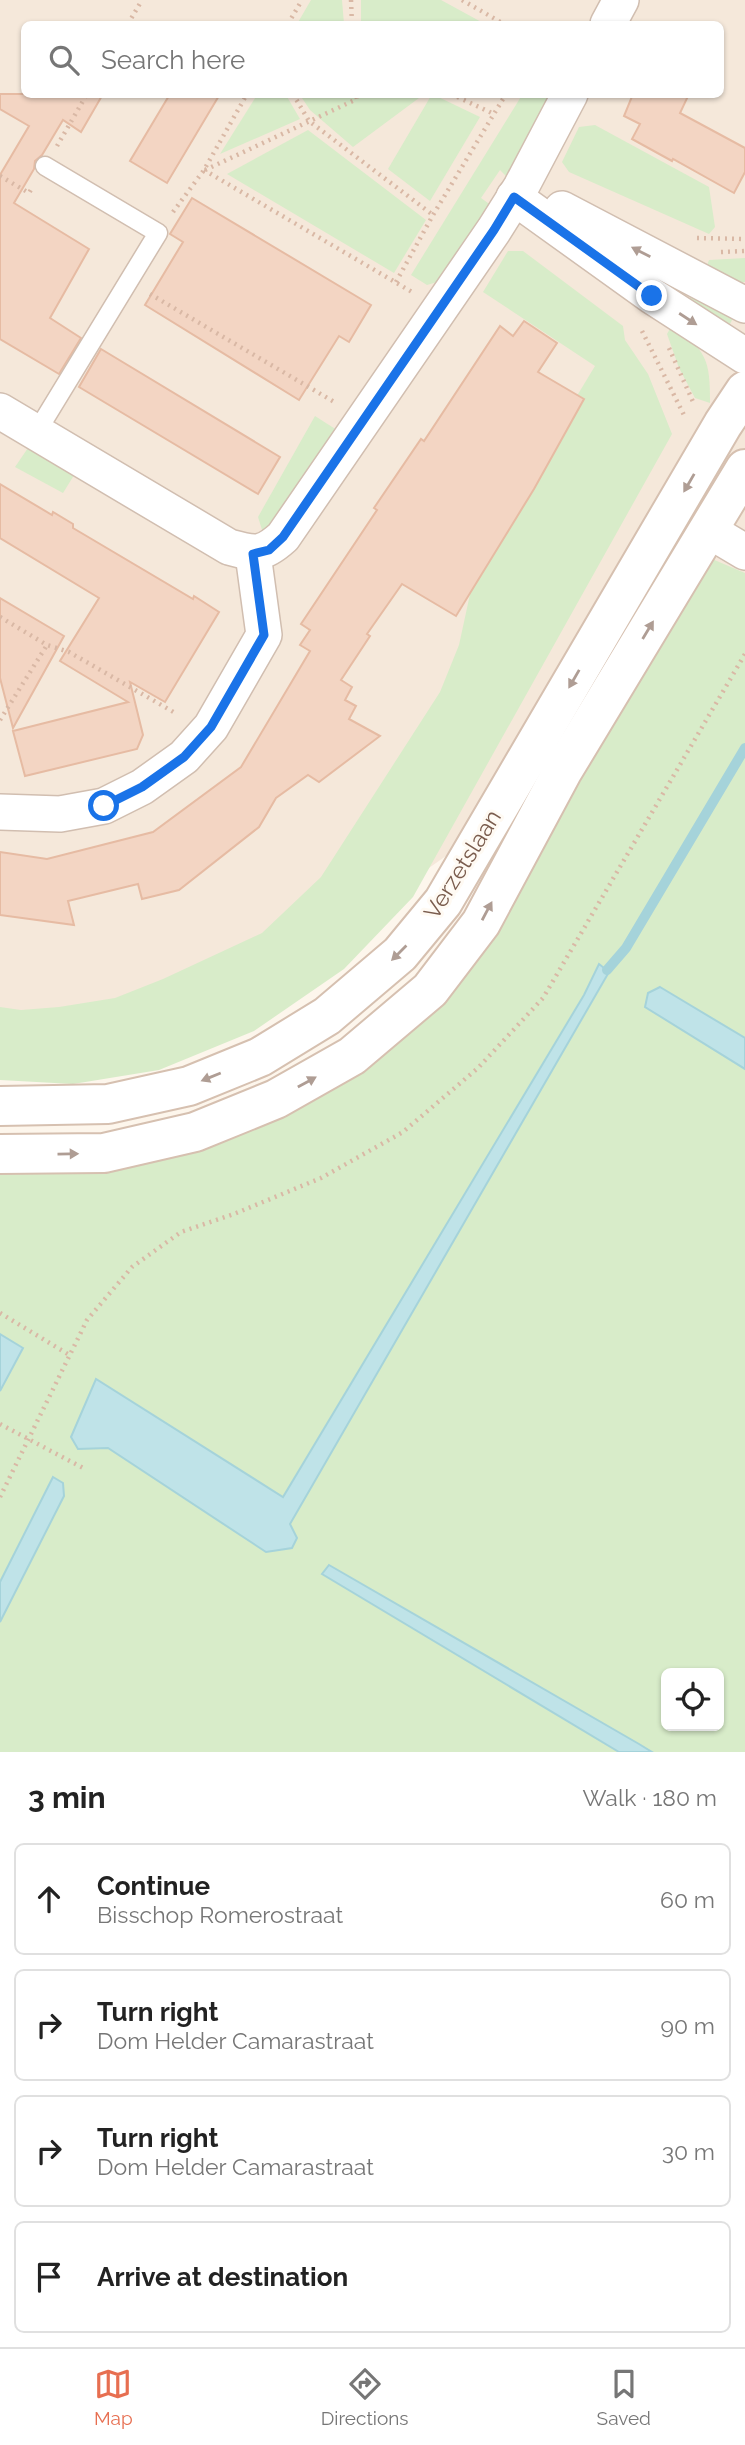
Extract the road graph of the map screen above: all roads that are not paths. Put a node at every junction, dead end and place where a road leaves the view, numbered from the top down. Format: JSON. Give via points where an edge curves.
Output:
{"nodes":[{"id":1,"x":621,"y":0,"type":"edge"},
{"id":2,"x":610,"y":21,"type":"edge"},
{"id":3,"x":568,"y":98,"type":"edge"},
{"id":4,"x":45,"y":166,"type":"dead end"},
{"id":5,"x":518,"y":192,"type":"junction"},
{"id":6,"x":745,"y":305,"type":"edge"},
{"id":7,"x":745,"y":356,"type":"edge"},
{"id":8,"x":745,"y":391,"type":"edge"},
{"id":9,"x":0,"y":411,"type":"edge"},
{"id":10,"x":36,"y":433,"type":"junction"},
{"id":11,"x":745,"y":469,"type":"edge"},
{"id":12,"x":708,"y":530,"type":"junction"},
{"id":13,"x":745,"y":552,"type":"edge"},
{"id":14,"x":253,"y":554,"type":"junction"},
{"id":15,"x":0,"y":812,"type":"edge"},
{"id":16,"x":0,"y":1106,"type":"edge"},
{"id":17,"x":0,"y":1154,"type":"edge"}],
"edges":[{"from":1,"to":2,"type":"street"},
{"from":3,"to":5,"type":"street"},
{"from":4,"to":10,"type":"lane","via":[[158,233]]},
{"from":6,"to":5,"type":"street","one_way":true},
{"from":5,"to":7,"type":"street","one_way":true,"via":[[652,296]]},
{"from":5,"to":14,"type":"street","via":[[283,537],[269,550]]},
{"from":8,"to":16,"type":"main road","name":"Verzetslaan","one_way":true,"via":[[443,902],[400,954],[316,1023],[261,1057],[189,1086],[108,1104]]},
{"from":9,"to":10,"type":"street"},
{"from":10,"to":14,"type":"street","via":[[229,547]]},
{"from":11,"to":12,"type":"main road","name":"Verzetslaan"},
{"from":12,"to":13,"type":"street"},
{"from":17,"to":12,"type":"main road","name":"Verzetslaan","one_way":true,"via":[[104,1153],[195,1132],[276,1098],[352,1056],[430,990],[481,922],[562,772]]},
{"from":14,"to":15,"type":"street","via":[[264,635],[211,727],[184,757],[142,787],[104,806],[60,814]]}]}
